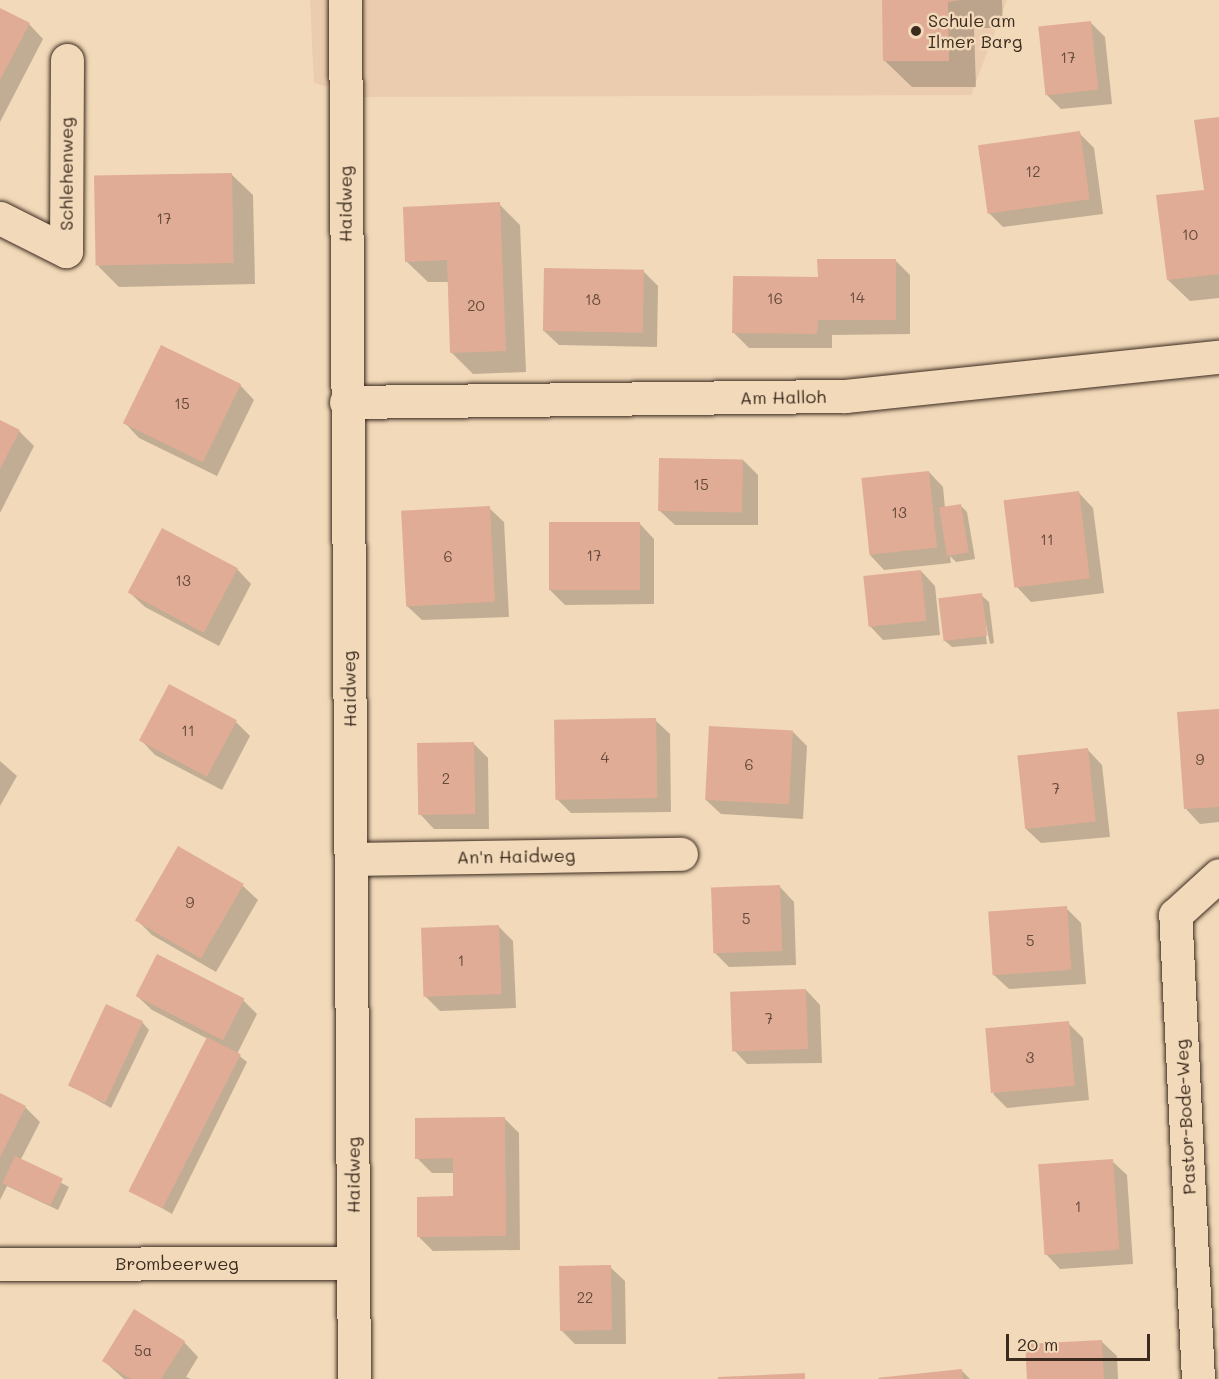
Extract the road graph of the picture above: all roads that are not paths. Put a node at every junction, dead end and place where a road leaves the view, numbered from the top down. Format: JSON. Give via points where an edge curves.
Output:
{"nodes":[{"id":1,"x":345,"y":0,"type":"edge"},
{"id":2,"x":67,"y":60,"type":"dead end"},
{"id":3,"x":0,"y":218,"type":"edge"},
{"id":4,"x":1219,"y":357,"type":"edge"},
{"id":5,"x":346,"y":402,"type":"junction"},
{"id":6,"x":681,"y":854,"type":"dead end"},
{"id":7,"x":351,"y":859,"type":"junction"},
{"id":8,"x":1219,"y":875,"type":"edge"},
{"id":9,"x":0,"y":1263,"type":"edge"},
{"id":10,"x":353,"y":1263,"type":"junction"},
{"id":11,"x":354,"y":1379,"type":"edge"},
{"id":12,"x":1198,"y":1379,"type":"edge"}],
"edges":[{"from":1,"to":5,"type":"street","name":"Haidweg"},
{"from":2,"to":3,"type":"street","name":"Schlehenweg","via":[[66,251]]},
{"from":4,"to":5,"type":"street","name":"Am Halloh","via":[[845,396]]},
{"from":5,"to":7,"type":"street","name":"Haidweg"},
{"from":6,"to":7,"type":"street","name":"An'n Haidweg"},
{"from":7,"to":10,"type":"street","name":"Haidweg"},
{"from":8,"to":12,"type":"street","name":"Pastor-Bode-Weg","via":[[1175,915]]},
{"from":9,"to":10,"type":"street","name":"Brombeerweg"},
{"from":10,"to":11,"type":"street","name":"Haidweg"}]}
